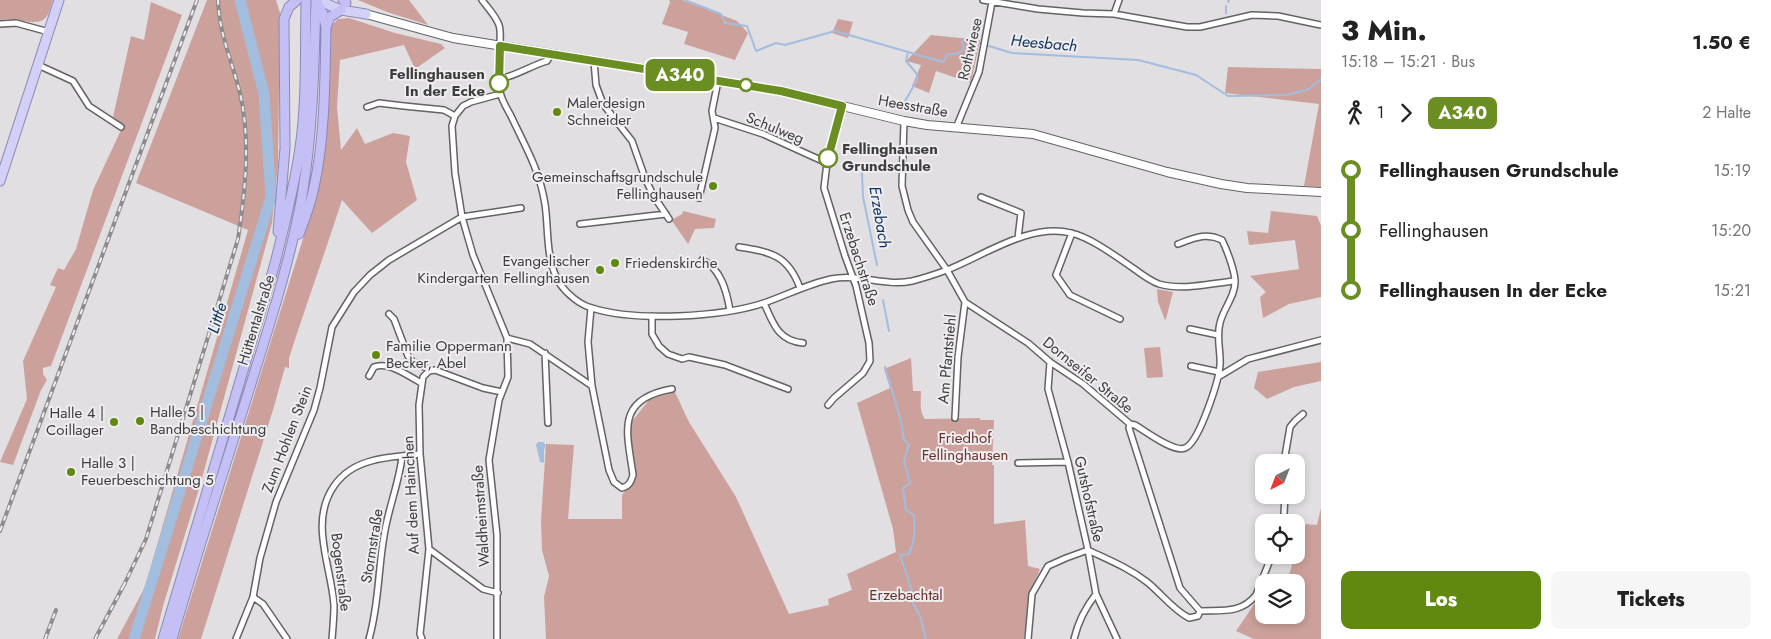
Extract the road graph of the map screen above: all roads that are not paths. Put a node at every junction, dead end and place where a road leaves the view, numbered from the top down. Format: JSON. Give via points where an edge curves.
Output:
{"nodes":[{"id":1,"x":59,"y":0,"type":"edge"},
{"id":2,"x":284,"y":0,"type":"edge"},
{"id":3,"x":297,"y":0,"type":"edge"},
{"id":4,"x":306,"y":0,"type":"edge"},
{"id":5,"x":482,"y":0,"type":"edge"},
{"id":6,"x":983,"y":0,"type":"edge"},
{"id":7,"x":1119,"y":0,"type":"edge"},
{"id":8,"x":318,"y":1,"type":"edge"},
{"id":9,"x":992,"y":2,"type":"junction"},
{"id":10,"x":342,"y":3,"type":"edge"},
{"id":11,"x":286,"y":13,"type":"junction"},
{"id":12,"x":1114,"y":14,"type":"junction"},
{"id":13,"x":368,"y":15,"type":"joint"},
{"id":14,"x":0,"y":24,"type":"edge"},
{"id":15,"x":1321,"y":25,"type":"edge"},
{"id":16,"x":326,"y":27,"type":"junction"},
{"id":17,"x":49,"y":32,"type":"junction"},
{"id":18,"x":500,"y":46,"type":"junction"},
{"id":19,"x":551,"y":54,"type":"junction"},
{"id":20,"x":594,"y":61,"type":"junction"},
{"id":21,"x":38,"y":65,"type":"junction"},
{"id":22,"x":499,"y":79,"type":"junction"},
{"id":23,"x":718,"y":81,"type":"junction"},
{"id":24,"x":500,"y":94,"type":"junction"},
{"id":25,"x":842,"y":106,"type":"junction"},
{"id":26,"x":367,"y":107,"type":"dead end"},
{"id":27,"x":455,"y":116,"type":"junction"},
{"id":28,"x":714,"y":118,"type":"junction"},
{"id":29,"x":904,"y":121,"type":"junction"},
{"id":30,"x":121,"y":127,"type":"dead end"},
{"id":31,"x":956,"y":128,"type":"junction"},
{"id":32,"x":826,"y":163,"type":"junction"},
{"id":33,"x":0,"y":181,"type":"edge"},
{"id":34,"x":1321,"y":192,"type":"edge"},
{"id":35,"x":981,"y":197,"type":"dead end"},
{"id":36,"x":699,"y":198,"type":"dead end"},
{"id":37,"x":521,"y":208,"type":"dead end"},
{"id":38,"x":462,"y":217,"type":"junction"},
{"id":39,"x":580,"y":224,"type":"dead end"},
{"id":40,"x":1072,"y":233,"type":"junction"},
{"id":41,"x":1018,"y":238,"type":"junction"},
{"id":42,"x":1178,"y":244,"type":"dead end"},
{"id":43,"x":739,"y":247,"type":"dead end"},
{"id":44,"x":702,"y":260,"type":"dead end"},
{"id":45,"x":274,"y":267,"type":"junction"},
{"id":46,"x":947,"y":270,"type":"junction"},
{"id":47,"x":853,"y":277,"type":"junction"},
{"id":48,"x":1235,"y":281,"type":"junction"},
{"id":49,"x":282,"y":284,"type":"junction"},
{"id":50,"x":800,"y":288,"type":"junction"},
{"id":51,"x":965,"y":302,"type":"junction"},
{"id":52,"x":764,"y":303,"type":"junction"},
{"id":53,"x":591,"y":308,"type":"junction"},
{"id":54,"x":730,"y":311,"type":"junction"},
{"id":55,"x":389,"y":314,"type":"dead end"},
{"id":56,"x":652,"y":316,"type":"junction"},
{"id":57,"x":1120,"y":319,"type":"dead end"},
{"id":58,"x":1190,"y":328,"type":"dead end"},
{"id":59,"x":1218,"y":335,"type":"junction"},
{"id":60,"x":507,"y":338,"type":"junction"},
{"id":61,"x":1321,"y":340,"type":"edge"},
{"id":62,"x":802,"y":342,"type":"dead end"},
{"id":63,"x":545,"y":353,"type":"junction"},
{"id":64,"x":1050,"y":362,"type":"junction"},
{"id":65,"x":1191,"y":366,"type":"dead end"},
{"id":66,"x":431,"y":370,"type":"junction"},
{"id":67,"x":1219,"y":374,"type":"junction"},
{"id":68,"x":369,"y":376,"type":"dead end"},
{"id":69,"x":421,"y":383,"type":"junction"},
{"id":70,"x":592,"y":386,"type":"junction"},
{"id":71,"x":672,"y":389,"type":"dead end"},
{"id":72,"x":788,"y":389,"type":"dead end"},
{"id":73,"x":502,"y":392,"type":"junction"},
{"id":74,"x":828,"y":406,"type":"dead end"},
{"id":75,"x":1303,"y":414,"type":"dead end"},
{"id":76,"x":955,"y":418,"type":"dead end"},
{"id":77,"x":548,"y":422,"type":"dead end"},
{"id":78,"x":1130,"y":424,"type":"junction"},
{"id":79,"x":420,"y":454,"type":"junction"},
{"id":80,"x":1285,"y":454,"type":"edge"},
{"id":81,"x":402,"y":457,"type":"junction"},
{"id":82,"x":1068,"y":462,"type":"junction"},
{"id":83,"x":1018,"y":463,"type":"dead end"},
{"id":84,"x":429,"y":549,"type":"junction"},
{"id":85,"x":1088,"y":550,"type":"junction"},
{"id":86,"x":1268,"y":564,"type":"edge"},
{"id":87,"x":498,"y":593,"type":"junction"},
{"id":88,"x":1096,"y":594,"type":"junction"},
{"id":89,"x":254,"y":597,"type":"junction"},
{"id":90,"x":1200,"y":611,"type":"junction"},
{"id":91,"x":421,"y":636,"type":"edge"},
{"id":92,"x":163,"y":639,"type":"edge"},
{"id":93,"x":172,"y":639,"type":"edge"},
{"id":94,"x":236,"y":639,"type":"edge"},
{"id":95,"x":287,"y":639,"type":"edge"},
{"id":96,"x":332,"y":639,"type":"edge"},
{"id":97,"x":370,"y":639,"type":"edge"},
{"id":98,"x":497,"y":639,"type":"edge"},
{"id":99,"x":1028,"y":639,"type":"edge"},
{"id":100,"x":1074,"y":639,"type":"edge"},
{"id":101,"x":1117,"y":639,"type":"edge"}],
"edges":[{"from":1,"to":17,"type":"main road"},
{"from":2,"to":11,"type":"highway"},
{"from":3,"to":11,"type":"highway"},
{"from":4,"to":45,"type":"highway","name":"Hüttentalstraße","via":[[300,148]]},
{"from":5,"to":18,"type":"street","via":[[499,23]]},
{"from":6,"to":9,"type":"street"},
{"from":7,"to":12,"type":"street"},
{"from":8,"to":10,"type":"main road","name":"Heesstraße"},
{"from":8,"to":16,"type":"highway"},
{"from":8,"to":49,"type":"highway","name":"Hüttentalstraße","via":[[309,150]]},
{"from":9,"to":12,"type":"street"},
{"from":9,"to":31,"type":"street","name":"Rothwiese","via":[[975,86]]},
{"from":10,"to":13,"type":"main road","name":"Heesstraße"},
{"from":10,"to":16,"type":"highway"},
{"from":11,"to":45,"type":"highway","via":[[283,52],[285,148]]},
{"from":12,"to":15,"type":"street","via":[[1187,27],[1252,15],[1278,16]]},
{"from":13,"to":18,"type":"main road","name":"Heesstraße","via":[[453,38]]},
{"from":14,"to":17,"type":"street","via":[[16,23]]},
{"from":16,"to":49,"type":"highway","via":[[317,172],[309,208]]},
{"from":17,"to":21,"type":"main road"},
{"from":18,"to":19,"type":"main road","name":"Heesstraße"},
{"from":18,"to":22,"type":"street"},
{"from":19,"to":20,"type":"main road","name":"Heesstraße"},
{"from":19,"to":22,"type":"street","via":[[547,61]]},
{"from":20,"to":23,"type":"main road","name":"Heesstraße"},
{"from":20,"to":39,"type":"street","via":[[596,85],[603,104],[632,140],[653,195],[667,217]]},
{"from":21,"to":30,"type":"street","via":[[73,81],[89,106]]},
{"from":21,"to":33,"type":"main road"},
{"from":22,"to":24,"type":"street"},
{"from":23,"to":25,"type":"main road","name":"Heesstraße","via":[[781,91]]},
{"from":23,"to":28,"type":"street","via":[[712,111]]},
{"from":24,"to":27,"type":"street","via":[[471,102]]},
{"from":24,"to":53,"type":"street","via":[[535,166],[545,204],[554,271],[561,285]]},
{"from":25,"to":29,"type":"main road","name":"Heesstraße"},
{"from":25,"to":32,"type":"street","name":"Erzebachstraße"},
{"from":26,"to":27,"type":"street","via":[[380,103],[444,110]]},
{"from":27,"to":38,"type":"street","via":[[452,126],[455,173]]},
{"from":28,"to":32,"type":"street","name":"Schulweg","via":[[763,134]]},
{"from":28,"to":36,"type":"street","via":[[715,128]]},
{"from":29,"to":31,"type":"main road","name":"Heesstraße"},
{"from":29,"to":46,"type":"street","name":"Dornseifer Straße","via":[[904,199],[913,222]]},
{"from":31,"to":34,"type":"main road","name":"Heesstraße","via":[[1033,134],[1166,172],[1247,188]]},
{"from":32,"to":47,"type":"street","name":"Erzebachstraße","via":[[824,188]]},
{"from":35,"to":41,"type":"street","via":[[1021,213]]},
{"from":37,"to":38,"type":"street"},
{"from":38,"to":60,"type":"street"},
{"from":38,"to":89,"type":"street","name":"Zum Hohlen Stein","via":[[370,275],[354,292],[332,327],[314,410],[276,502],[260,558]]},
{"from":40,"to":41,"type":"street","via":[[1049,231]]},
{"from":40,"to":48,"type":"street","via":[[1157,283],[1201,286]]},
{"from":40,"to":57,"type":"street","via":[[1056,275],[1070,295]]},
{"from":41,"to":46,"type":"street"},
{"from":42,"to":48,"type":"street","via":[[1201,236],[1222,240]]},
{"from":43,"to":50,"type":"street","via":[[782,259],[794,272]]},
{"from":44,"to":54,"type":"street","via":[[719,276],[728,296]]},
{"from":45,"to":92,"type":"highway","name":"Hüttentalstraße"},
{"from":46,"to":47,"type":"street","via":[[902,282]]},
{"from":46,"to":51,"type":"street","name":"Dornseifer Straße"},
{"from":47,"to":50,"type":"street","via":[[833,278]]},
{"from":47,"to":74,"type":"street","name":"Erzebachstraße","via":[[868,335],[870,361],[863,373]]},
{"from":48,"to":59,"type":"street"},
{"from":49,"to":93,"type":"highway","name":"Hüttentalstraße"},
{"from":50,"to":52,"type":"street"},
{"from":51,"to":64,"type":"street","name":"Dornseifer Straße","via":[[1028,343]]},
{"from":51,"to":76,"type":"street","name":"Am Pfantstiehl"},
{"from":52,"to":54,"type":"street"},
{"from":52,"to":62,"type":"street","via":[[780,333],[792,342]]},
{"from":53,"to":56,"type":"street"},
{"from":53,"to":70,"type":"street","via":[[588,342]]},
{"from":54,"to":56,"type":"street"},
{"from":55,"to":66,"type":"street","via":[[408,356],[413,362]]},
{"from":56,"to":72,"type":"street","via":[[652,334],[668,354],[725,365]]},
{"from":58,"to":59,"type":"street"},
{"from":59,"to":67,"type":"street"},
{"from":60,"to":63,"type":"street","via":[[530,344]]},
{"from":60,"to":73,"type":"street","via":[[508,377]]},
{"from":61,"to":67,"type":"street","via":[[1248,359]]},
{"from":63,"to":70,"type":"street"},
{"from":63,"to":77,"type":"street"},
{"from":64,"to":78,"type":"street","name":"Dornseifer Straße","via":[[1083,384]]},
{"from":64,"to":82,"type":"street","name":"Gutshofstraße","via":[[1048,389]]},
{"from":65,"to":67,"type":"street"},
{"from":66,"to":69,"type":"street","via":[[423,376]]},
{"from":66,"to":73,"type":"street"},
{"from":67,"to":78,"type":"street","via":[[1196,436],[1185,449],[1177,449]]},
{"from":68,"to":69,"type":"street","via":[[374,367],[383,366]]},
{"from":69,"to":79,"type":"street","name":"Auf dem Hainchen"},
{"from":70,"to":71,"type":"street","via":[[609,470],[614,482],[622,488],[632,481],[633,476],[628,418],[646,396]]},
{"from":73,"to":87,"type":"street","name":"Waldheimstraße","via":[[489,460],[496,516]]},
{"from":75,"to":80,"type":"street","via":[[1290,427]]},
{"from":78,"to":90,"type":"street","name":"Dornseifer Straße","via":[[1180,588]]},
{"from":79,"to":81,"type":"street","name":"Bogenstraße"},
{"from":79,"to":84,"type":"street","name":"Auf dem Hainchen"},
{"from":81,"to":96,"type":"street","name":"Bogenstraße","via":[[373,460],[346,473],[324,506],[322,537],[334,603]]},
{"from":81,"to":97,"type":"street","name":"Stormstraße","via":[[388,514]]},
{"from":82,"to":83,"type":"street"},
{"from":82,"to":85,"type":"street","name":"Gutshofstraße"},
{"from":84,"to":87,"type":"street","via":[[483,589]]},
{"from":84,"to":91,"type":"street","name":"Auf dem Hainchen"},
{"from":85,"to":88,"type":"street","name":"Gutshofstraße"},
{"from":85,"to":90,"type":"street","via":[[1126,567],[1181,614],[1189,618],[1198,616]]},
{"from":85,"to":99,"type":"street","via":[[1048,566],[1032,594]]},
{"from":86,"to":90,"type":"street","via":[[1256,595],[1239,609]]},
{"from":87,"to":98,"type":"street","name":"Waldheimstraße"},
{"from":88,"to":100,"type":"street","via":[[1077,626]]},
{"from":88,"to":101,"type":"street","name":"Gutshofstraße"},
{"from":89,"to":94,"type":"street","name":"Zum Hohlen Stein"},
{"from":89,"to":95,"type":"street","via":[[263,604]]}]}
